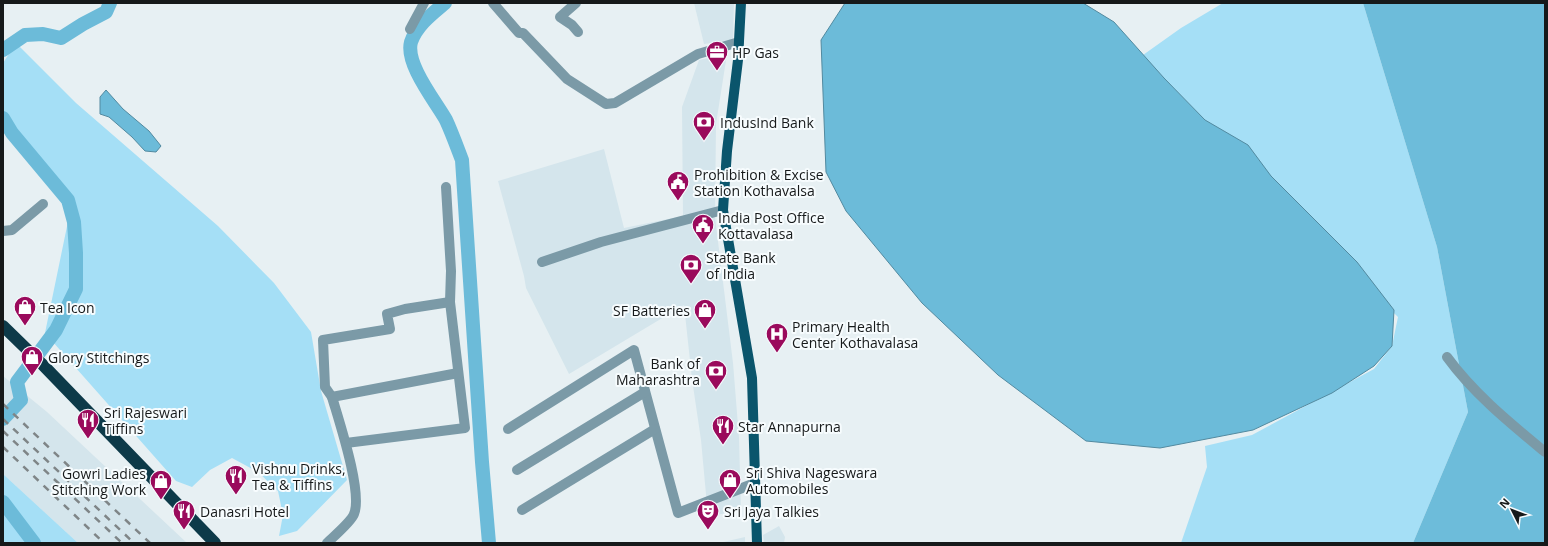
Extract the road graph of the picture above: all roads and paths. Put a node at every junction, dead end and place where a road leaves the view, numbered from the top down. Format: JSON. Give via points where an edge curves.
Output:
{"nodes":[{"id":1,"x":424,"y":3,"type":"edge"},
{"id":2,"x":493,"y":3,"type":"edge"},
{"id":3,"x":576,"y":3,"type":"edge"},
{"id":4,"x":741,"y":3,"type":"edge"},
{"id":5,"x":410,"y":30,"type":"dead end"},
{"id":6,"x":578,"y":32,"type":"dead end"},
{"id":7,"x":739,"y":42,"type":"junction"},
{"id":8,"x":446,"y":187,"type":"dead end"},
{"id":9,"x":43,"y":204,"type":"dead end"},
{"id":10,"x":723,"y":210,"type":"junction"},
{"id":11,"x":3,"y":231,"type":"edge"},
{"id":12,"x":542,"y":262,"type":"dead end"},
{"id":13,"x":450,"y":302,"type":"junction"},
{"id":14,"x":3,"y":326,"type":"edge"},
{"id":15,"x":1447,"y":357,"type":"dead end"},
{"id":16,"x":458,"y":374,"type":"junction"},
{"id":17,"x":645,"y":392,"type":"junction"},
{"id":18,"x":332,"y":397,"type":"junction"},
{"id":19,"x":508,"y":429,"type":"dead end"},
{"id":20,"x":655,"y":429,"type":"junction"},
{"id":21,"x":346,"y":443,"type":"junction"},
{"id":22,"x":1545,"y":452,"type":"edge"},
{"id":23,"x":517,"y":470,"type":"dead end"},
{"id":24,"x":755,"y":484,"type":"junction"},
{"id":25,"x":522,"y":510,"type":"dead end"},
{"id":26,"x":215,"y":543,"type":"edge"},
{"id":27,"x":327,"y":543,"type":"edge"},
{"id":28,"x":757,"y":543,"type":"edge"}],
"edges":[{"from":1,"to":5,"type":"street"},
{"from":2,"to":7,"type":"street","via":[[566,79],[606,104],[615,103],[698,54]]},
{"from":3,"to":6,"type":"street","via":[[560,16]]},
{"from":4,"to":7,"type":"main road"},
{"from":7,"to":10,"type":"main road"},
{"from":8,"to":13,"type":"street","via":[[451,271]]},
{"from":9,"to":11,"type":"street","via":[[12,230]]},
{"from":10,"to":12,"type":"street","via":[[601,242]]},
{"from":10,"to":24,"type":"main road","via":[[752,378]]},
{"from":13,"to":16,"type":"street"},
{"from":13,"to":18,"type":"street","via":[[387,314],[390,329],[323,340],[325,386]]},
{"from":14,"to":26,"type":"highway"},
{"from":15,"to":22,"type":"street","via":[[1492,409]]},
{"from":16,"to":18,"type":"street"},
{"from":16,"to":21,"type":"street","via":[[465,428]]},
{"from":17,"to":19,"type":"street","via":[[634,350]]},
{"from":17,"to":20,"type":"street"},
{"from":17,"to":23,"type":"street"},
{"from":18,"to":21,"type":"street"},
{"from":20,"to":24,"type":"street","via":[[678,513]]},
{"from":20,"to":25,"type":"street"},
{"from":21,"to":27,"type":"street","via":[[357,504],[354,515]]},
{"from":24,"to":28,"type":"main road"}]}
